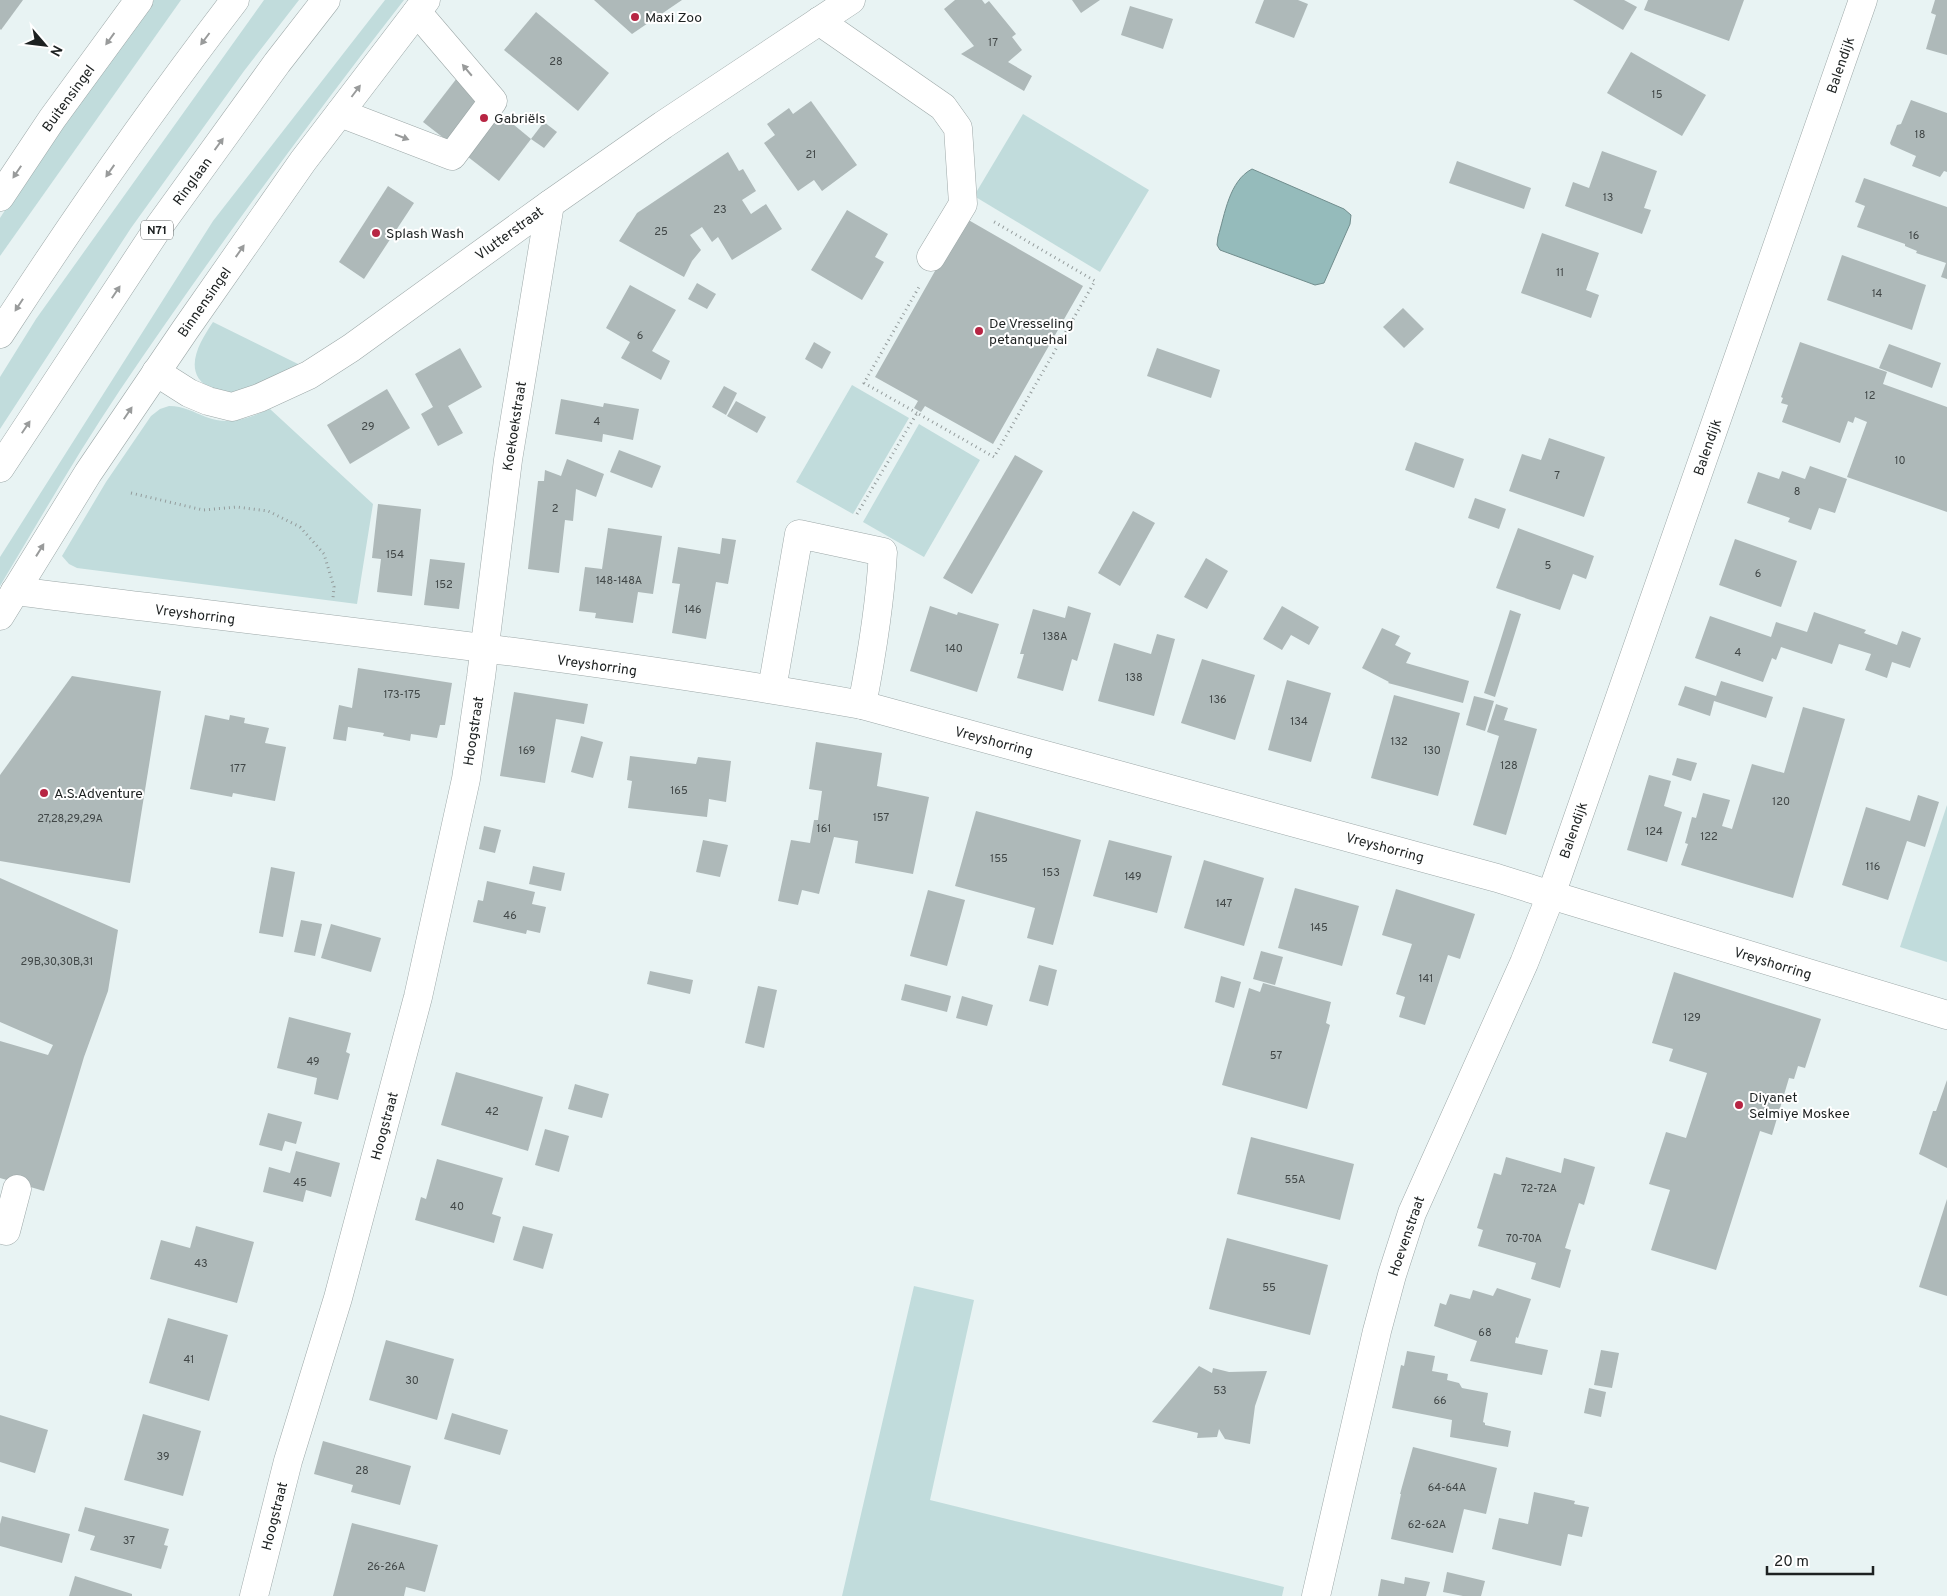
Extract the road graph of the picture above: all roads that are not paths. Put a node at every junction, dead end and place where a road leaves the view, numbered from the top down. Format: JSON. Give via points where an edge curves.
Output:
{"nodes":[{"id":1,"x":139,"y":0,"type":"edge"},
{"id":2,"x":235,"y":0,"type":"edge"},
{"id":3,"x":326,"y":0,"type":"edge"},
{"id":4,"x":850,"y":0,"type":"edge"},
{"id":5,"x":1863,"y":0,"type":"edge"},
{"id":6,"x":422,"y":6,"type":"edge"},
{"id":7,"x":819,"y":21,"type":"junction"},
{"id":8,"x":340,"y":113,"type":"junction"},
{"id":9,"x":0,"y":197,"type":"edge"},
{"id":10,"x":550,"y":204,"type":"junction"},
{"id":11,"x":931,"y":257,"type":"road end"},
{"id":12,"x":0,"y":334,"type":"edge"},
{"id":13,"x":156,"y":372,"type":"junction"},
{"id":14,"x":0,"y":468,"type":"edge"},
{"id":15,"x":14,"y":591,"type":"junction"},
{"id":16,"x":0,"y":616,"type":"edge"},
{"id":17,"x":484,"y":649,"type":"junction"},
{"id":18,"x":772,"y":689,"type":"junction"},
{"id":19,"x":862,"y":705,"type":"junction"},
{"id":20,"x":1551,"y":895,"type":"junction"},
{"id":21,"x":1947,"y":1015,"type":"edge"},
{"id":22,"x":16,"y":1189,"type":"dead end"},
{"id":23,"x":0,"y":1229,"type":"edge"},
{"id":24,"x":254,"y":1596,"type":"edge"},
{"id":25,"x":1316,"y":1596,"type":"edge"}],
"edges":[{"from":1,"to":9,"type":"main road","name":"Buitensingel","one_way":true,"via":[[52,118]]},
{"from":2,"to":12,"type":"main road","one_way":true,"via":[[168,88]]},
{"from":14,"to":3,"type":"main road","name":"Ringlaan","number":"N71","one_way":true,"via":[[160,226]]},
{"from":4,"to":7,"type":"main road","name":"Vlutterstraat"},
{"from":5,"to":20,"type":"main road","name":"Balendijk"},
{"from":8,"to":6,"type":"main road","name":"Binnensingel","one_way":true},
{"from":8,"to":6,"type":"main road","one_way":true,"via":[[452,156],[493,101]]},
{"from":7,"to":10,"type":"main road","name":"Vlutterstraat"},
{"from":7,"to":11,"type":"main road","via":[[943,107],[958,128],[963,204]]},
{"from":13,"to":8,"type":"main road","name":"Binnensingel","one_way":true},
{"from":10,"to":13,"type":"main road","name":"Vlutterstraat","via":[[351,348],[309,375],[259,398],[232,407],[208,401]]},
{"from":10,"to":17,"type":"main road","name":"Koekoekstraat","via":[[508,460]]},
{"from":15,"to":13,"type":"main road","name":"Binnensingel","one_way":true},
{"from":15,"to":16,"type":"main road","name":"Binnensingel"},
{"from":15,"to":17,"type":"main road","name":"Vreyshorring"},
{"from":17,"to":18,"type":"main road","name":"Vreyshorring"},
{"from":17,"to":24,"type":"main road","name":"Hoogstraat","via":[[466,779],[418,997],[338,1298],[288,1461]]},
{"from":18,"to":19,"type":"main road","name":"Vreyshorring"},
{"from":18,"to":19,"type":"main road","via":[[799,534],[883,552],[881,593]]},
{"from":19,"to":20,"type":"main road","name":"Vreyshorring"},
{"from":20,"to":21,"type":"main road","name":"Vreyshorring"},
{"from":20,"to":25,"type":"main road","name":"Hoevenstraat","via":[[1412,1213],[1377,1331]]},
{"from":22,"to":23,"type":"main road","via":[[6,1231]]}]}
